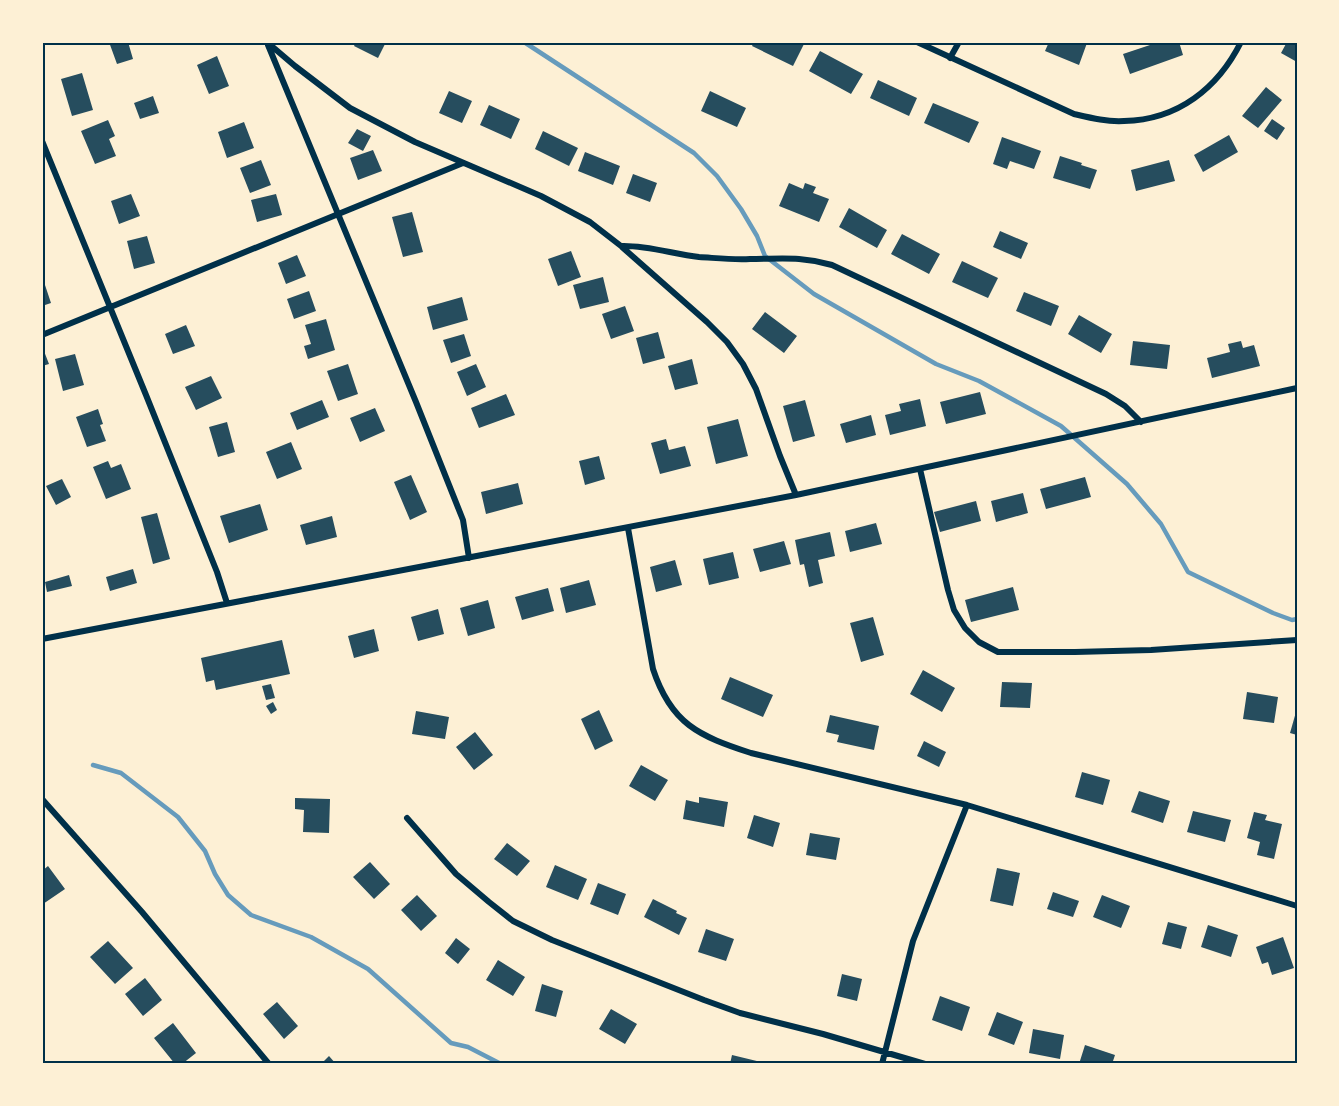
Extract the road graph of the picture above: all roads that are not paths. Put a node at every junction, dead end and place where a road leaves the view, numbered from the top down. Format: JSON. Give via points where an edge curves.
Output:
{"nodes":[{"id":1,"x":267,"y":42,"type":"edge"},
{"id":2,"x":917,"y":42,"type":"edge"},
{"id":3,"x":959,"y":42,"type":"edge"},
{"id":4,"x":1241,"y":42,"type":"edge"},
{"id":5,"x":950,"y":58,"type":"junction"},
{"id":6,"x":42,"y":141,"type":"edge"},
{"id":7,"x":463,"y":163,"type":"junction"},
{"id":8,"x":338,"y":214,"type":"junction"},
{"id":9,"x":621,"y":246,"type":"junction"},
{"id":10,"x":110,"y":307,"type":"junction"},
{"id":11,"x":42,"y":335,"type":"edge"},
{"id":12,"x":1297,"y":388,"type":"edge"},
{"id":13,"x":1141,"y":422,"type":"junction"},
{"id":14,"x":920,"y":469,"type":"junction"},
{"id":15,"x":796,"y":495,"type":"junction"},
{"id":16,"x":628,"y":528,"type":"junction"},
{"id":17,"x":469,"y":558,"type":"junction"},
{"id":18,"x":227,"y":603,"type":"junction"},
{"id":19,"x":42,"y":639,"type":"edge"},
{"id":20,"x":1297,"y":640,"type":"edge"},
{"id":21,"x":42,"y":800,"type":"edge"},
{"id":22,"x":967,"y":805,"type":"junction"},
{"id":23,"x":407,"y":818,"type":"dead end"},
{"id":24,"x":1297,"y":906,"type":"edge"},
{"id":25,"x":886,"y":1052,"type":"junction"},
{"id":26,"x":269,"y":1064,"type":"edge"},
{"id":27,"x":882,"y":1064,"type":"edge"},
{"id":28,"x":925,"y":1064,"type":"edge"}],
"edges":[{"from":1,"to":7,"type":"street","via":[[350,108]]},
{"from":1,"to":8,"type":"street"},
{"from":2,"to":5,"type":"street"},
{"from":3,"to":5,"type":"street"},
{"from":4,"to":5,"type":"street","via":[[1216,81],[1197,97],[1174,110],[1125,122],[1074,114]]},
{"from":6,"to":10,"type":"street"},
{"from":7,"to":8,"type":"street"},
{"from":7,"to":9,"type":"street","via":[[541,196],[590,222]]},
{"from":8,"to":10,"type":"street"},
{"from":8,"to":17,"type":"street","via":[[463,520]]},
{"from":9,"to":13,"type":"street","via":[[722,259],[797,258],[832,265],[1106,394]]},
{"from":9,"to":15,"type":"street","via":[[707,322],[743,364]]},
{"from":10,"to":11,"type":"street"},
{"from":10,"to":18,"type":"street"},
{"from":12,"to":13,"type":"street"},
{"from":13,"to":14,"type":"street"},
{"from":14,"to":15,"type":"street"},
{"from":14,"to":20,"type":"street","via":[[954,610],[979,642],[998,652],[1151,650]]},
{"from":15,"to":16,"type":"street"},
{"from":16,"to":17,"type":"street"},
{"from":16,"to":22,"type":"street","via":[[653,669],[669,704],[696,732],[751,753]]},
{"from":17,"to":18,"type":"street"},
{"from":18,"to":19,"type":"street"},
{"from":21,"to":26,"type":"street"},
{"from":22,"to":24,"type":"street"},
{"from":22,"to":25,"type":"street","via":[[913,941]]},
{"from":23,"to":25,"type":"street","via":[[456,874],[513,921],[740,1013]]},
{"from":25,"to":27,"type":"street"},
{"from":25,"to":28,"type":"street"}]}
